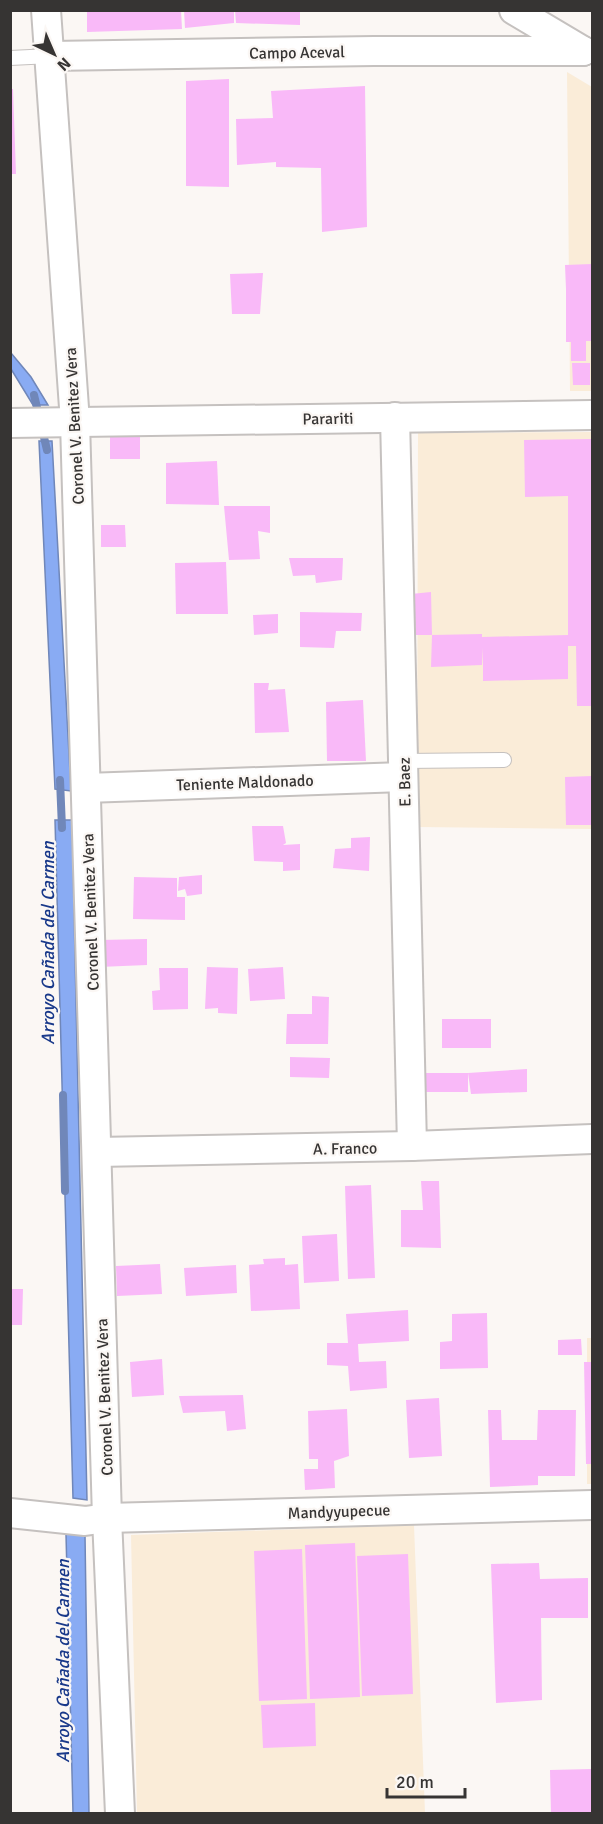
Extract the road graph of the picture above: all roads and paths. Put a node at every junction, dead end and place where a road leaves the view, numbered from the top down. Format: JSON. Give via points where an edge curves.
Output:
{"nodes":[{"id":1,"x":46,"y":10,"type":"edge"},
{"id":2,"x":514,"y":10,"type":"edge"},
{"id":3,"x":588,"y":54,"type":"edge"},
{"id":4,"x":51,"y":56,"type":"junction"},
{"id":5,"x":10,"y":58,"type":"edge"},
{"id":6,"x":592,"y":415,"type":"edge"},
{"id":7,"x":395,"y":417,"type":"junction"},
{"id":8,"x":69,"y":422,"type":"junction"},
{"id":9,"x":15,"y":423,"type":"edge"},
{"id":10,"x":504,"y":760,"type":"dead end"},
{"id":11,"x":403,"y":769,"type":"junction"},
{"id":12,"x":86,"y":788,"type":"junction"},
{"id":13,"x":592,"y":1139,"type":"edge"},
{"id":14,"x":412,"y":1146,"type":"junction"},
{"id":15,"x":97,"y":1152,"type":"junction"},
{"id":16,"x":592,"y":1505,"type":"edge"},
{"id":17,"x":10,"y":1513,"type":"edge"},
{"id":18,"x":96,"y":1519,"type":"junction"},
{"id":19,"x":120,"y":1814,"type":"edge"}],
"edges":[{"from":1,"to":4,"type":"street","name":"Coronel V. Benitez Vera"},
{"from":2,"to":3,"type":"street"},
{"from":3,"to":4,"type":"street","name":"Campo Aceval","via":[[374,51]]},
{"from":4,"to":5,"type":"lane","name":"Campo Aceval"},
{"from":4,"to":8,"type":"street","name":"Coronel V. Benitez Vera"},
{"from":6,"to":7,"type":"street","name":"Parariti"},
{"from":7,"to":8,"type":"street","name":"Parariti"},
{"from":7,"to":11,"type":"street","name":"E. Baez"},
{"from":8,"to":9,"type":"street","name":"Parariti"},
{"from":8,"to":12,"type":"street","name":"Coronel V. Benitez Vera"},
{"from":10,"to":11,"type":"lane"},
{"from":11,"to":12,"type":"street","name":"Teniente Maldonado"},
{"from":11,"to":14,"type":"street","name":"E. Baez"},
{"from":12,"to":15,"type":"street","name":"Coronel V. Benitez Vera"},
{"from":13,"to":14,"type":"street","name":"A. Franco"},
{"from":14,"to":15,"type":"street","name":"A. Franco"},
{"from":15,"to":18,"type":"street","name":"Coronel V. Benitez Vera"},
{"from":16,"to":18,"type":"street","name":"Mandyyupecue"},
{"from":17,"to":18,"type":"street","name":"Mandyyupecue"},
{"from":18,"to":19,"type":"street","name":"Coronel V. Benitez Vera"}]}
